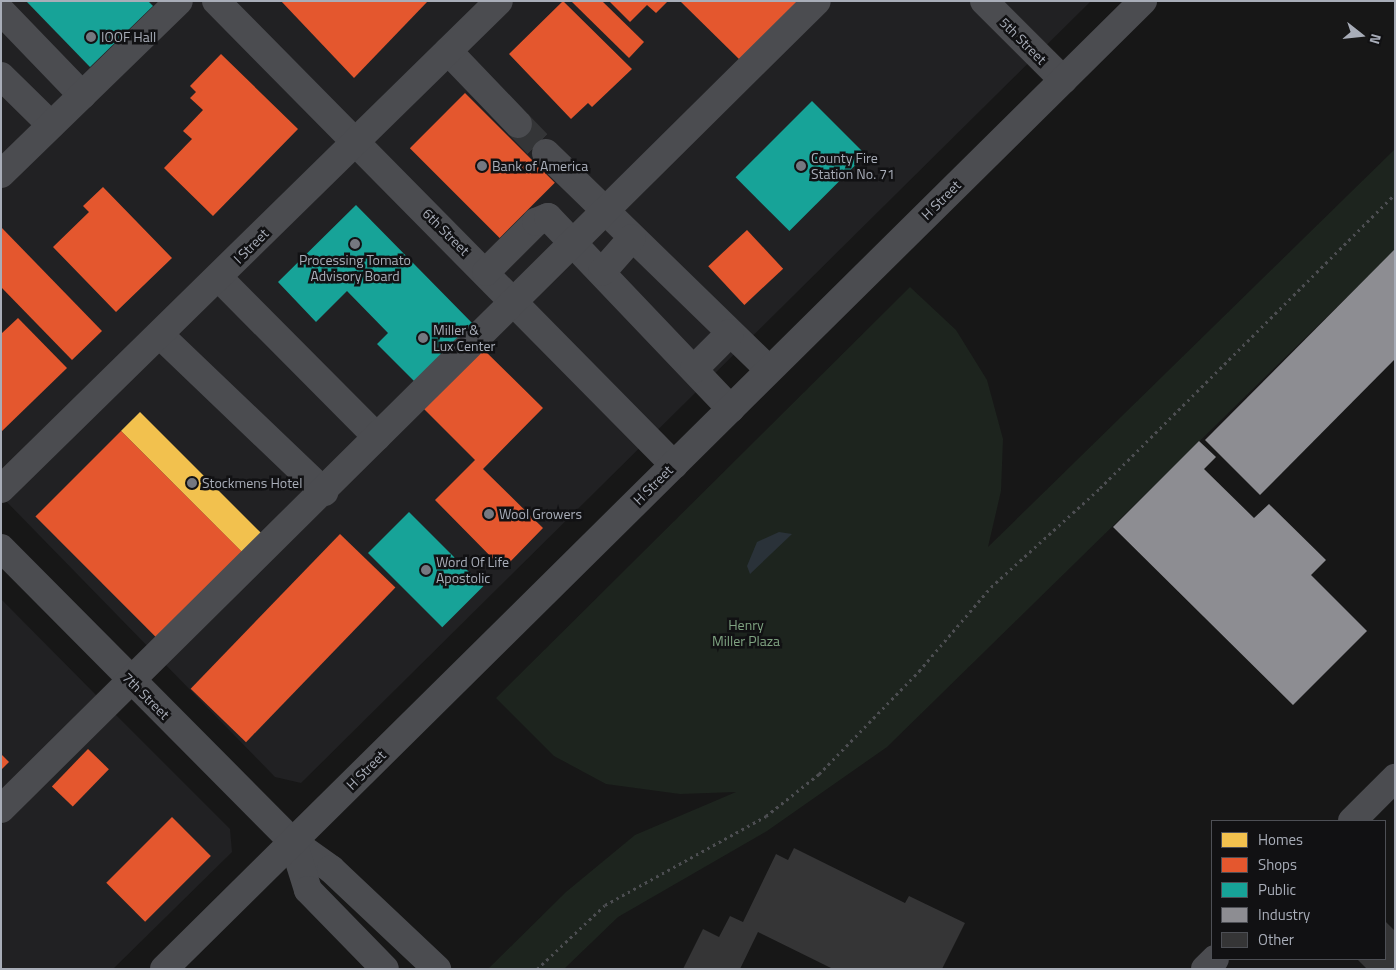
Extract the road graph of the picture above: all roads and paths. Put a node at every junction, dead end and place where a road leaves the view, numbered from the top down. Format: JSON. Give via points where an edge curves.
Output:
{"nodes":[{"id":1,"x":178,"y":1,"type":"edge"},
{"id":2,"x":216,"y":1,"type":"edge"},
{"id":3,"x":499,"y":1,"type":"edge"},
{"id":4,"x":816,"y":1,"type":"edge"},
{"id":5,"x":984,"y":1,"type":"edge"},
{"id":6,"x":1143,"y":1,"type":"edge"},
{"id":7,"x":1,"y":11,"type":"edge"},
{"id":8,"x":448,"y":51,"type":"junction"},
{"id":9,"x":1,"y":76,"type":"edge"},
{"id":10,"x":1063,"y":80,"type":"junction"},
{"id":11,"x":82,"y":95,"type":"junction"},
{"id":12,"x":518,"y":124,"type":"tunnel mouth"},
{"id":13,"x":51,"y":125,"type":"junction"},
{"id":14,"x":356,"y":143,"type":"junction"},
{"id":15,"x":546,"y":153,"type":"tunnel mouth"},
{"id":16,"x":1,"y":174,"type":"edge"},
{"id":17,"x":1395,"y":194,"type":"edge"},
{"id":18,"x":604,"y":211,"type":"junction"},
{"id":19,"x":632,"y":238,"type":"junction"},
{"id":20,"x":573,"y":242,"type":"junction"},
{"id":21,"x":486,"y":272,"type":"junction"},
{"id":22,"x":602,"y":272,"type":"junction"},
{"id":23,"x":219,"y":278,"type":"junction"},
{"id":24,"x":515,"y":300,"type":"junction"},
{"id":25,"x":730,"y":333,"type":"junction"},
{"id":26,"x":161,"y":336,"type":"junction"},
{"id":27,"x":694,"y":369,"type":"junction"},
{"id":28,"x":769,"y":370,"type":"junction"},
{"id":29,"x":731,"y":409,"type":"junction"},
{"id":30,"x":377,"y":437,"type":"junction"},
{"id":31,"x":674,"y":465,"type":"junction"},
{"id":32,"x":1,"y":489,"type":"edge"},
{"id":33,"x":324,"y":492,"type":"junction"},
{"id":34,"x":1,"y":548,"type":"edge"},
{"id":35,"x":131,"y":681,"type":"junction"},
{"id":36,"x":1395,"y":778,"type":"edge"},
{"id":37,"x":1,"y":809,"type":"edge"},
{"id":38,"x":1353,"y":820,"type":"edge"},
{"id":39,"x":293,"y":842,"type":"junction"},
{"id":40,"x":1214,"y":960,"type":"edge"},
{"id":41,"x":164,"y":969,"type":"edge"},
{"id":42,"x":385,"y":969,"type":"edge"},
{"id":43,"x":437,"y":969,"type":"edge"},
{"id":44,"x":537,"y":969,"type":"edge"},
{"id":45,"x":1205,"y":969,"type":"edge"}],
"edges":[{"from":1,"to":11,"type":"street"},
{"from":2,"to":14,"type":"street","name":"6th Street"},
{"from":3,"to":8,"type":"street","name":"I Street"},
{"from":4,"to":18,"type":"street"},
{"from":5,"to":10,"type":"street","name":"5th Street"},
{"from":6,"to":10,"type":"street","name":"H Street"},
{"from":7,"to":11,"type":"street"},
{"from":8,"to":12,"type":"street"},
{"from":8,"to":14,"type":"street","name":"I Street"},
{"from":9,"to":13,"type":"street"},
{"from":10,"to":28,"type":"street","name":"H Street"},
{"from":11,"to":13,"type":"street"},
{"from":13,"to":16,"type":"street"},
{"from":14,"to":21,"type":"street","name":"6th Street"},
{"from":14,"to":23,"type":"street","name":"I Street"},
{"from":15,"to":18,"type":"street"},
{"from":17,"to":44,"type":"path","via":[[1107,481],[991,587],[919,671],[819,774],[766,816],[605,905]]},
{"from":18,"to":19,"type":"street"},
{"from":18,"to":20,"type":"street"},
{"from":19,"to":22,"type":"street"},
{"from":19,"to":25,"type":"street"},
{"from":20,"to":21,"type":"street","via":[[548,217],[536,222]]},
{"from":20,"to":22,"type":"street"},
{"from":20,"to":24,"type":"street"},
{"from":21,"to":24,"type":"street","name":"6th Street"},
{"from":22,"to":27,"type":"street"},
{"from":23,"to":26,"type":"street","name":"I Street"},
{"from":23,"to":30,"type":"street"},
{"from":24,"to":30,"type":"street"},
{"from":24,"to":31,"type":"street","name":"6th Street"},
{"from":25,"to":27,"type":"street"},
{"from":25,"to":28,"type":"street"},
{"from":26,"to":32,"type":"street","name":"I Street"},
{"from":26,"to":33,"type":"street"},
{"from":27,"to":29,"type":"street"},
{"from":28,"to":29,"type":"street","name":"H Street"},
{"from":29,"to":31,"type":"street","name":"H Street"},
{"from":30,"to":33,"type":"street"},
{"from":31,"to":39,"type":"street","name":"H Street"},
{"from":33,"to":35,"type":"street"},
{"from":34,"to":35,"type":"street","name":"7th Street"},
{"from":35,"to":37,"type":"street"},
{"from":35,"to":39,"type":"street","name":"7th Street"},
{"from":36,"to":38,"type":"street"},
{"from":39,"to":41,"type":"street","name":"H Street"},
{"from":39,"to":42,"type":"street","name":"7th Street","via":[[308,890]]},
{"from":39,"to":43,"type":"street","name":"7th Street","via":[[331,869]]},
{"from":40,"to":45,"type":"street"}]}
